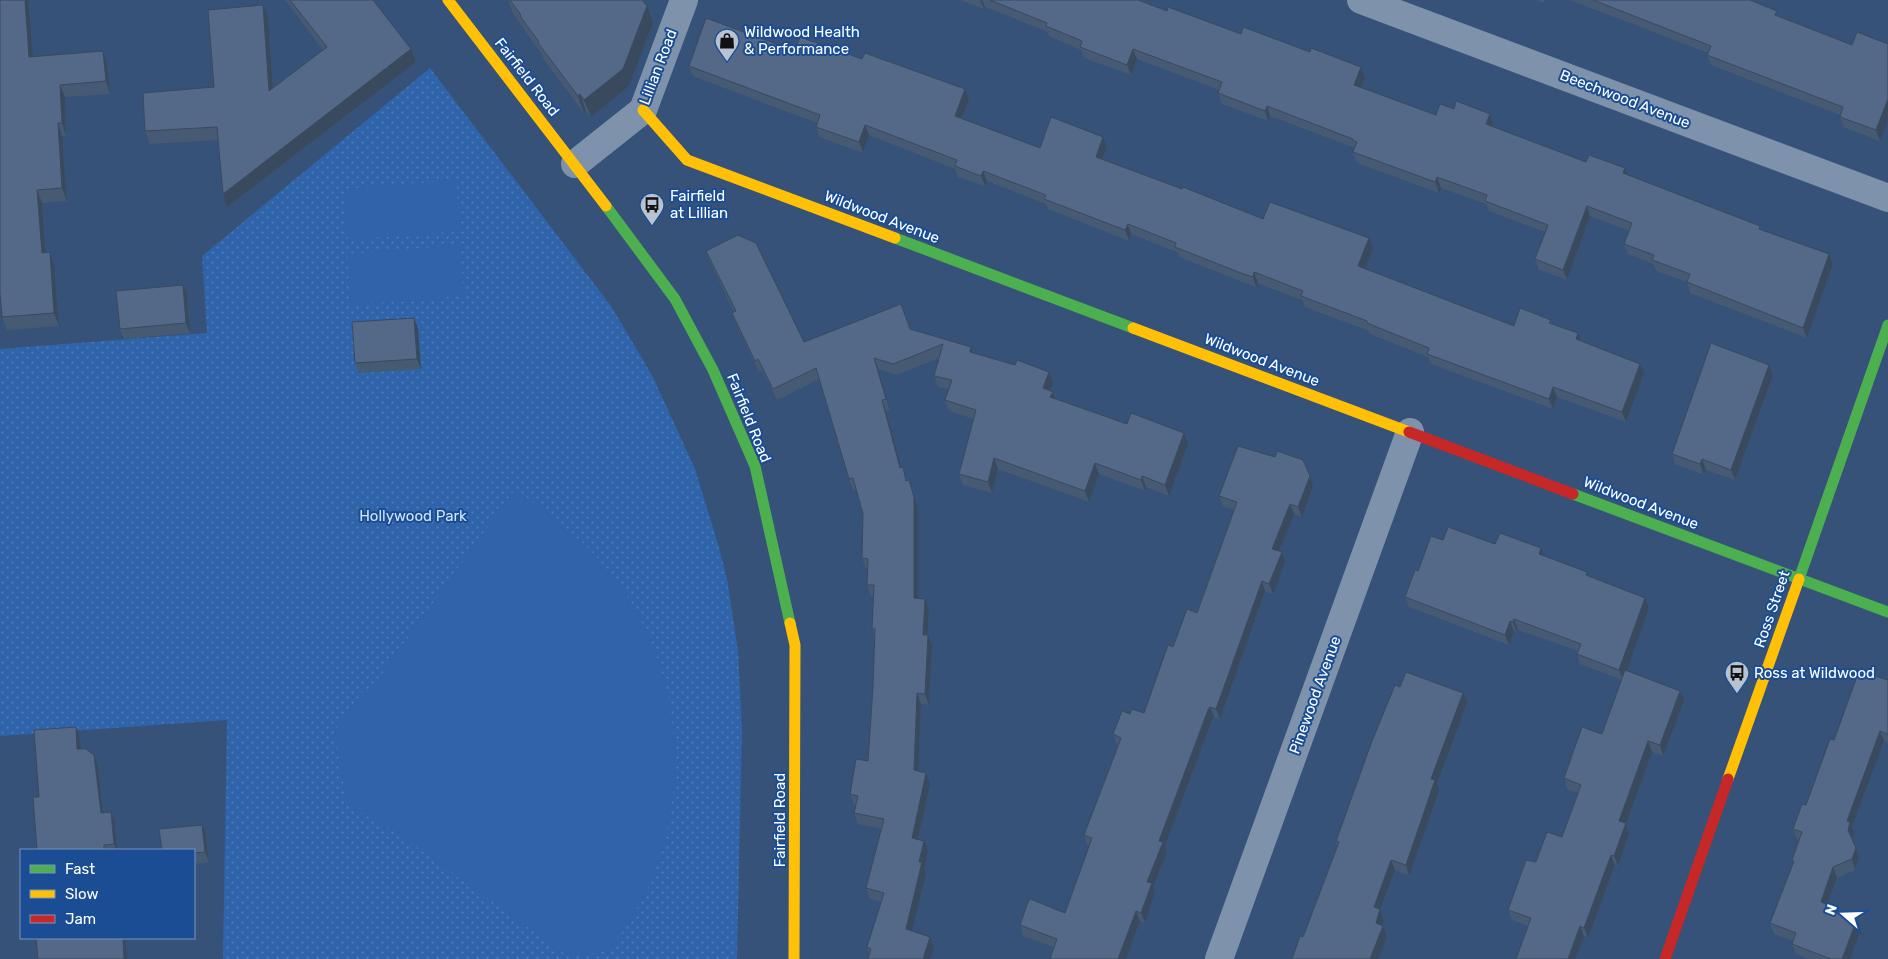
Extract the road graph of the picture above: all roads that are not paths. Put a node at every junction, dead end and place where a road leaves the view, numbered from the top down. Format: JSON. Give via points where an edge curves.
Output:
{"nodes":[{"id":1,"x":448,"y":0,"type":"edge"},
{"id":2,"x":684,"y":0,"type":"edge"},
{"id":3,"x":1361,"y":0,"type":"edge"},
{"id":4,"x":643,"y":110,"type":"junction"},
{"id":5,"x":575,"y":164,"type":"junction"},
{"id":6,"x":1888,"y":198,"type":"edge"},
{"id":7,"x":1888,"y":325,"type":"edge"},
{"id":8,"x":1410,"y":432,"type":"junction"},
{"id":9,"x":1799,"y":579,"type":"junction"},
{"id":10,"x":1888,"y":612,"type":"edge"},
{"id":11,"x":794,"y":959,"type":"edge"},
{"id":12,"x":1219,"y":959,"type":"edge"},
{"id":13,"x":1665,"y":959,"type":"edge"}],
"edges":[{"from":1,"to":5,"type":"street","name":"Fairfield Road"},
{"from":2,"to":4,"type":"street","name":"Lillian Road"},
{"from":3,"to":6,"type":"street","name":"Beechwood Avenue"},
{"from":4,"to":5,"type":"street","name":"Lillian Road"},
{"from":4,"to":8,"type":"street","name":"Wildwood Avenue","via":[[687,160]]},
{"from":5,"to":11,"type":"street","name":"Fairfield Road","via":[[675,299],[713,370],[755,466],[794,645]]},
{"from":7,"to":9,"type":"street","name":"Ross Street"},
{"from":8,"to":9,"type":"street","name":"Wildwood Avenue"},
{"from":8,"to":12,"type":"street","name":"Pinewood Avenue"},
{"from":9,"to":10,"type":"street","name":"Wildwood Avenue"},
{"from":9,"to":13,"type":"street","name":"Ross Street"}]}
